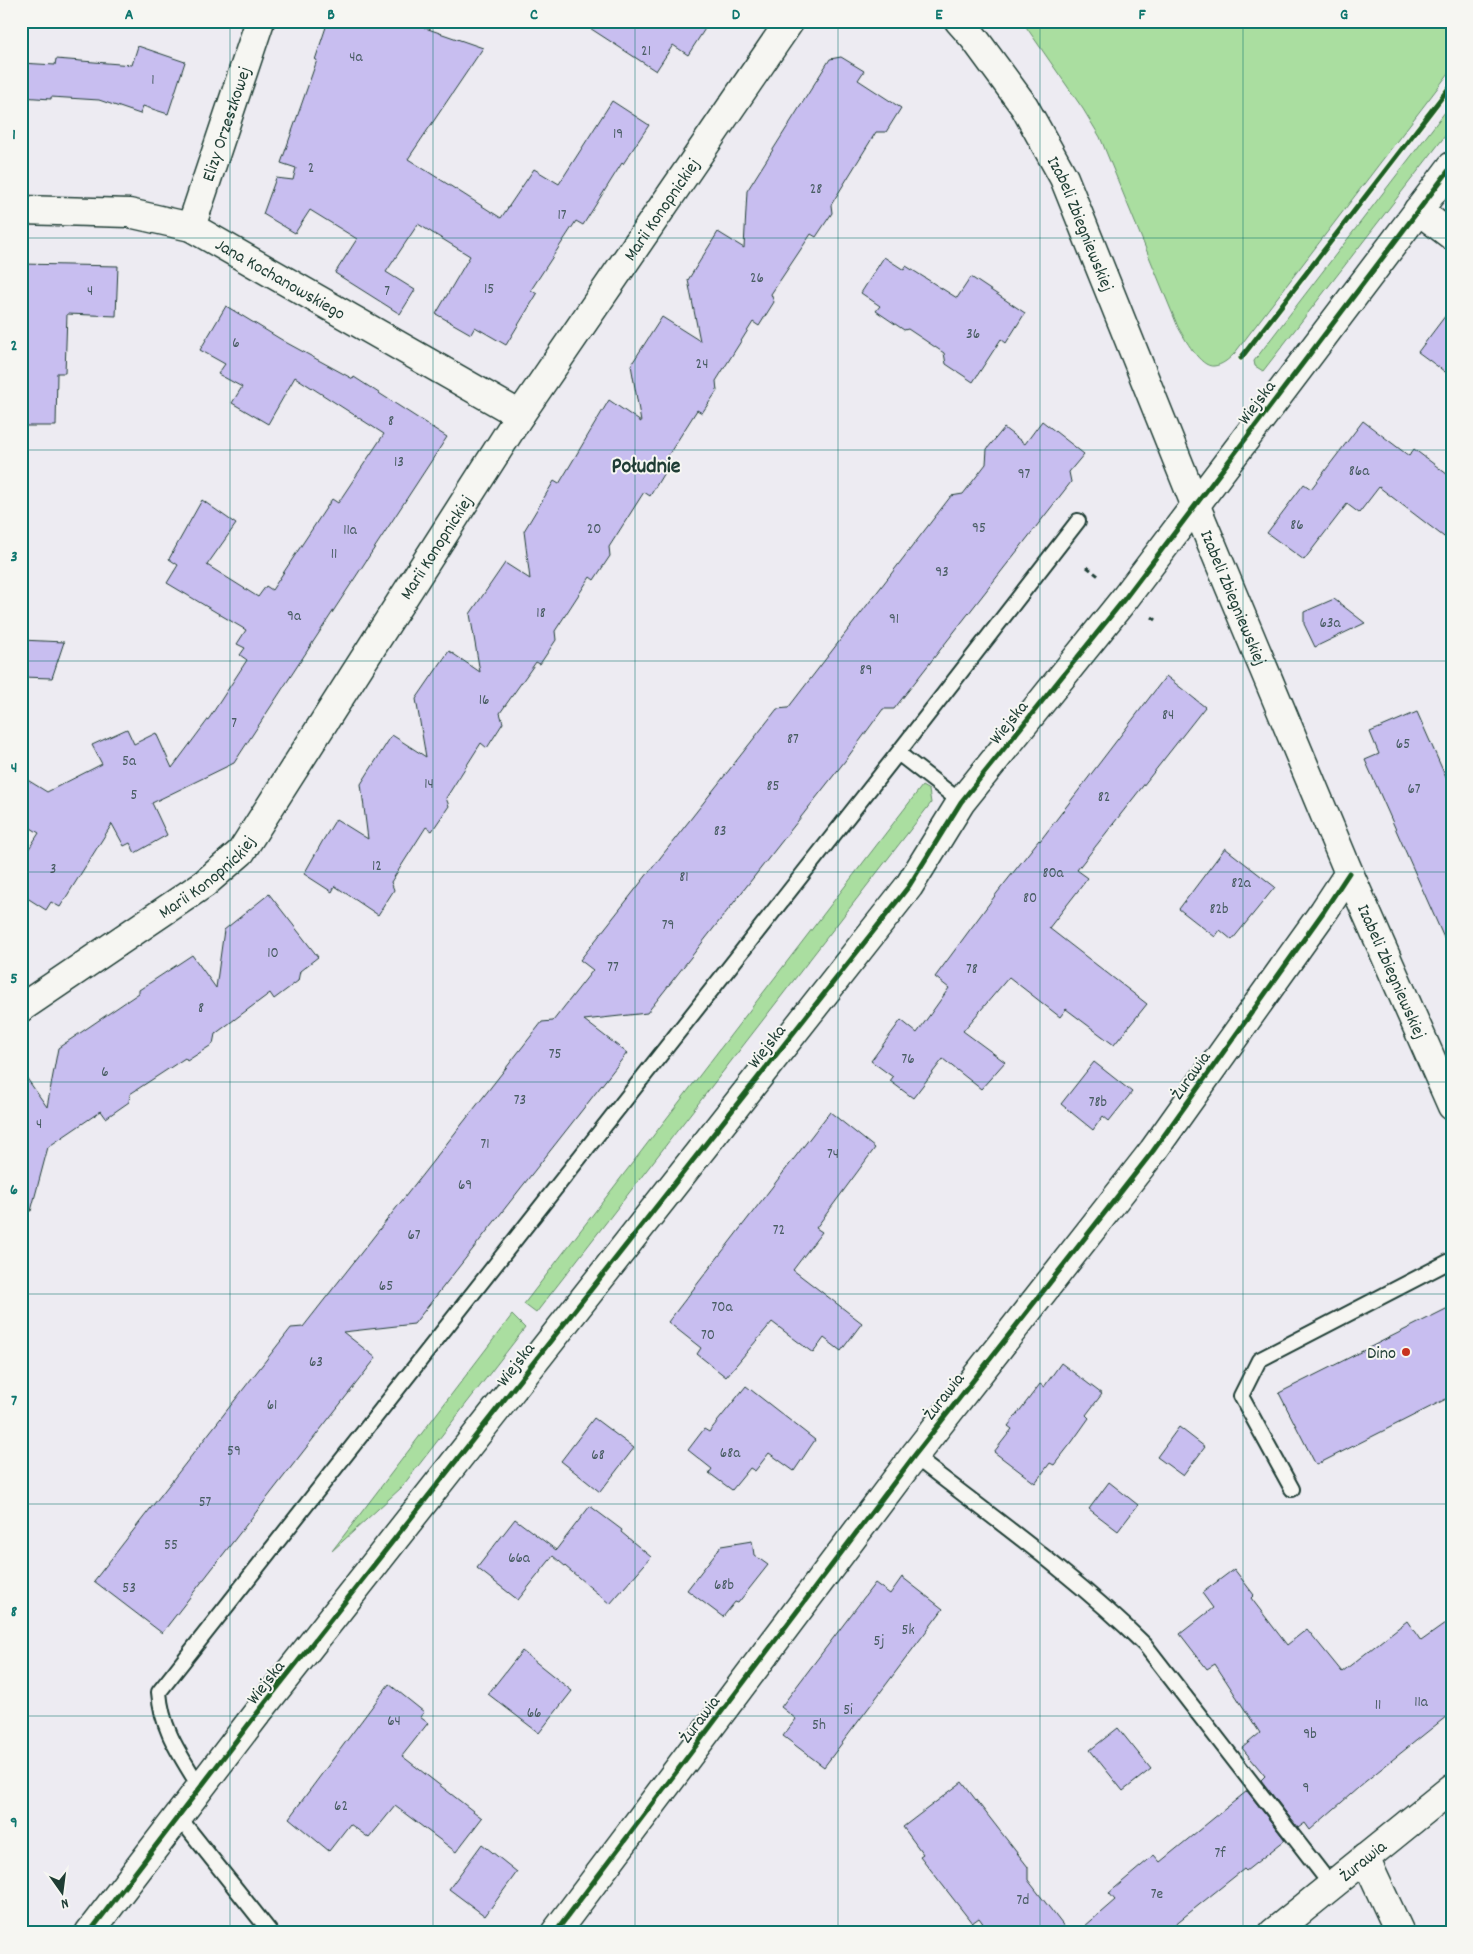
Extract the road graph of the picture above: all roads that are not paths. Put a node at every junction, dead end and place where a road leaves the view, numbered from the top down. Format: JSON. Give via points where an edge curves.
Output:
{"nodes":[{"id":1,"x":260,"y":21,"type":"edge"},
{"id":2,"x":790,"y":21,"type":"edge"},
{"id":3,"x":958,"y":21,"type":"edge"},
{"id":4,"x":1452,"y":166,"type":"edge"},
{"id":5,"x":21,"y":210,"type":"edge"},
{"id":6,"x":1418,"y":210,"type":"junction"},
{"id":7,"x":191,"y":227,"type":"junction"},
{"id":8,"x":1452,"y":236,"type":"edge"},
{"id":9,"x":520,"y":415,"type":"junction"},
{"id":10,"x":1195,"y":504,"type":"junction"},
{"id":11,"x":1078,"y":521,"type":"dead end"},
{"id":12,"x":898,"y":753,"type":"junction"},
{"id":13,"x":961,"y":802,"type":"junction"},
{"id":14,"x":1348,"y":873,"type":"junction"},
{"id":15,"x":21,"y":1008,"type":"edge"},
{"id":16,"x":1452,"y":1106,"type":"edge"},
{"id":17,"x":1452,"y":1260,"type":"edge"},
{"id":18,"x":914,"y":1456,"type":"junction"},
{"id":19,"x":1292,"y":1489,"type":"dead end"},
{"id":20,"x":200,"y":1788,"type":"junction"},
{"id":21,"x":1452,"y":1788,"type":"edge"},
{"id":22,"x":178,"y":1816,"type":"junction"},
{"id":23,"x":1365,"y":1858,"type":"junction"},
{"id":24,"x":1331,"y":1885,"type":"junction"},
{"id":25,"x":89,"y":1933,"type":"edge"},
{"id":26,"x":271,"y":1933,"type":"edge"},
{"id":27,"x":555,"y":1933,"type":"edge"},
{"id":28,"x":1273,"y":1933,"type":"edge"},
{"id":29,"x":1400,"y":1933,"type":"edge"}],
"edges":[{"from":1,"to":7,"type":"street","name":"Elizy Orzeszkowej"},
{"from":2,"to":9,"type":"street","name":"Marii Konopnickiej"},
{"from":3,"to":10,"type":"street","name":"Izabeli Zbiegniewskiej","via":[[1024,106],[1064,178]]},
{"from":4,"to":6,"type":"street","name":"Wiejska"},
{"from":5,"to":7,"type":"street","name":"Jana Kochanowskiego","via":[[129,212]]},
{"from":6,"to":8,"type":"street"},
{"from":6,"to":10,"type":"street","name":"Wiejska"},
{"from":7,"to":9,"type":"street","name":"Jana Kochanowskiego"},
{"from":9,"to":15,"type":"street","name":"Marii Konopnickiej","via":[[241,852],[204,884]]},
{"from":10,"to":13,"type":"street","name":"Wiejska","via":[[1126,597]]},
{"from":10,"to":14,"type":"street","name":"Izabeli Zbiegniewskiej"},
{"from":11,"to":12,"type":"lane"},
{"from":12,"to":13,"type":"lane"},
{"from":12,"to":20,"type":"lane","via":[[159,1692],[160,1710],[168,1736]]},
{"from":13,"to":20,"type":"street","name":"Wiejska","via":[[909,886]]},
{"from":14,"to":16,"type":"street","name":"Izabeli Zbiegniewskiej"},
{"from":14,"to":18,"type":"street","name":"Żurawia","via":[[1153,1151]]},
{"from":17,"to":19,"type":"lane","via":[[1259,1360],[1241,1396]]},
{"from":18,"to":24,"type":"lane","via":[[1080,1587],[1145,1645]]},
{"from":18,"to":27,"type":"street","name":"Żurawia"},
{"from":20,"to":22,"type":"street","name":"Wiejska"},
{"from":21,"to":23,"type":"street","name":"Żurawia"},
{"from":22,"to":25,"type":"street","name":"Wiejska"},
{"from":22,"to":26,"type":"lane"},
{"from":23,"to":24,"type":"street","name":"Żurawia"},
{"from":23,"to":29,"type":"street"},
{"from":24,"to":28,"type":"street","name":"Żurawia"}]}
